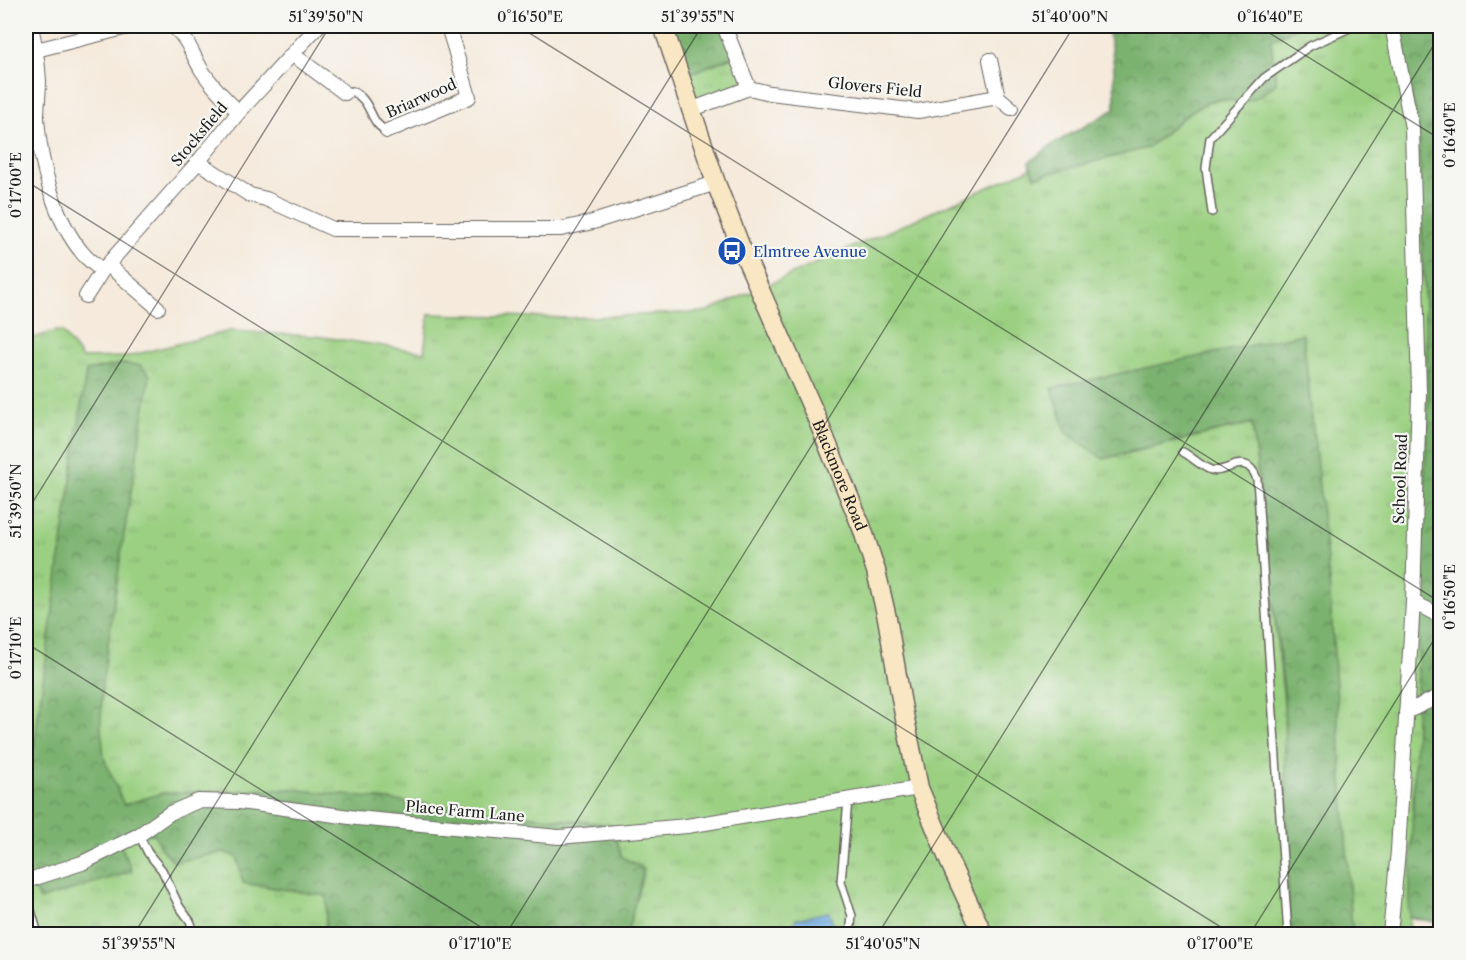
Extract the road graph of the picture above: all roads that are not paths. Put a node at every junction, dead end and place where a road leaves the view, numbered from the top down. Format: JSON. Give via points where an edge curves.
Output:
{"nodes":[{"id":1,"x":31,"y":26,"type":"edge"},
{"id":2,"x":132,"y":26,"type":"edge"},
{"id":3,"x":173,"y":26,"type":"edge"},
{"id":4,"x":318,"y":26,"type":"edge"},
{"id":5,"x":448,"y":26,"type":"edge"},
{"id":6,"x":663,"y":26,"type":"edge"},
{"id":7,"x":724,"y":26,"type":"edge"},
{"id":8,"x":1354,"y":26,"type":"edge"},
{"id":9,"x":1392,"y":26,"type":"edge"},
{"id":10,"x":36,"y":50,"type":"junction"},
{"id":11,"x":292,"y":54,"type":"junction"},
{"id":12,"x":990,"y":60,"type":"dead end"},
{"id":13,"x":749,"y":88,"type":"junction"},
{"id":14,"x":345,"y":93,"type":"joint"},
{"id":15,"x":998,"y":97,"type":"junction"},
{"id":16,"x":1011,"y":108,"type":"dead end"},
{"id":17,"x":690,"y":110,"type":"junction"},
{"id":18,"x":239,"y":112,"type":"junction"},
{"id":19,"x":387,"y":131,"type":"joint"},
{"id":20,"x":198,"y":162,"type":"junction"},
{"id":21,"x":716,"y":183,"type":"junction"},
{"id":22,"x":1212,"y":212,"type":"dead end"},
{"id":23,"x":105,"y":268,"type":"junction"},
{"id":24,"x":86,"y":296,"type":"dead end"},
{"id":25,"x":158,"y":308,"type":"dead end"},
{"id":26,"x":1183,"y":452,"type":"dead end"},
{"id":27,"x":1413,"y":602,"type":"junction"},
{"id":28,"x":1440,"y":616,"type":"edge"},
{"id":29,"x":1440,"y":696,"type":"edge"},
{"id":30,"x":1406,"y":712,"type":"junction"},
{"id":31,"x":919,"y":788,"type":"junction"},
{"id":32,"x":848,"y":800,"type":"junction"},
{"id":33,"x":139,"y":835,"type":"junction"},
{"id":34,"x":26,"y":881,"type":"edge"},
{"id":35,"x":26,"y":894,"type":"edge"},
{"id":36,"x":38,"y":934,"type":"edge"},
{"id":37,"x":195,"y":934,"type":"edge"},
{"id":38,"x":850,"y":934,"type":"edge"},
{"id":39,"x":983,"y":934,"type":"edge"},
{"id":40,"x":1288,"y":934,"type":"edge"},
{"id":41,"x":1390,"y":934,"type":"edge"}],
"edges":[{"from":1,"to":10,"type":"street"},
{"from":2,"to":10,"type":"street"},
{"from":3,"to":18,"type":"street","via":[[185,37],[202,70]]},
{"from":4,"to":11,"type":"street","name":"Stocksfield"},
{"from":5,"to":19,"type":"street","name":"Briarwood","via":[[469,97]]},
{"from":6,"to":17,"type":"street","name":"Blackmore Road"},
{"from":7,"to":13,"type":"street"},
{"from":8,"to":22,"type":"lane","via":[[1310,46],[1264,78],[1210,138],[1206,168]]},
{"from":9,"to":27,"type":"street","name":"School Road","via":[[1412,128],[1419,392]]},
{"from":10,"to":23,"type":"street","via":[[37,116],[49,187],[71,237],[85,256]]},
{"from":11,"to":14,"type":"street"},
{"from":11,"to":18,"type":"street","name":"Stocksfield"},
{"from":12,"to":15,"type":"street"},
{"from":13,"to":15,"type":"street","name":"Glovers Field","via":[[918,111]]},
{"from":13,"to":17,"type":"street"},
{"from":14,"to":19,"type":"lane","via":[[352,90],[363,96],[379,127]]},
{"from":15,"to":16,"type":"street"},
{"from":17,"to":21,"type":"street","name":"Blackmore Road"},
{"from":18,"to":20,"type":"street","name":"Stocksfield"},
{"from":20,"to":21,"type":"street","via":[[250,195],[333,229],[561,229]]},
{"from":20,"to":23,"type":"street","name":"Stocksfield"},
{"from":21,"to":31,"type":"street","name":"Blackmore Road","via":[[862,528],[887,618]]},
{"from":23,"to":24,"type":"street","name":"Stocksfield"},
{"from":23,"to":25,"type":"street"},
{"from":26,"to":40,"type":"lane","via":[[1211,470],[1235,464],[1247,466],[1257,479]]},
{"from":27,"to":28,"type":"street"},
{"from":27,"to":30,"type":"street","name":"School Road"},
{"from":29,"to":30,"type":"street"},
{"from":30,"to":41,"type":"street","name":"School Road"},
{"from":31,"to":32,"type":"street","name":"Place Farm Lane"},
{"from":31,"to":39,"type":"street","name":"Blackmore Road"},
{"from":32,"to":33,"type":"street","name":"Place Farm Lane","via":[[687,826],[559,837],[357,818],[240,802],[198,801],[170,813]]},
{"from":32,"to":38,"type":"lane","via":[[841,882],[852,916]]},
{"from":33,"to":34,"type":"street","name":"Place Farm Lane","via":[[82,863]]},
{"from":33,"to":37,"type":"lane"},
{"from":35,"to":36,"type":"lane"}]}
